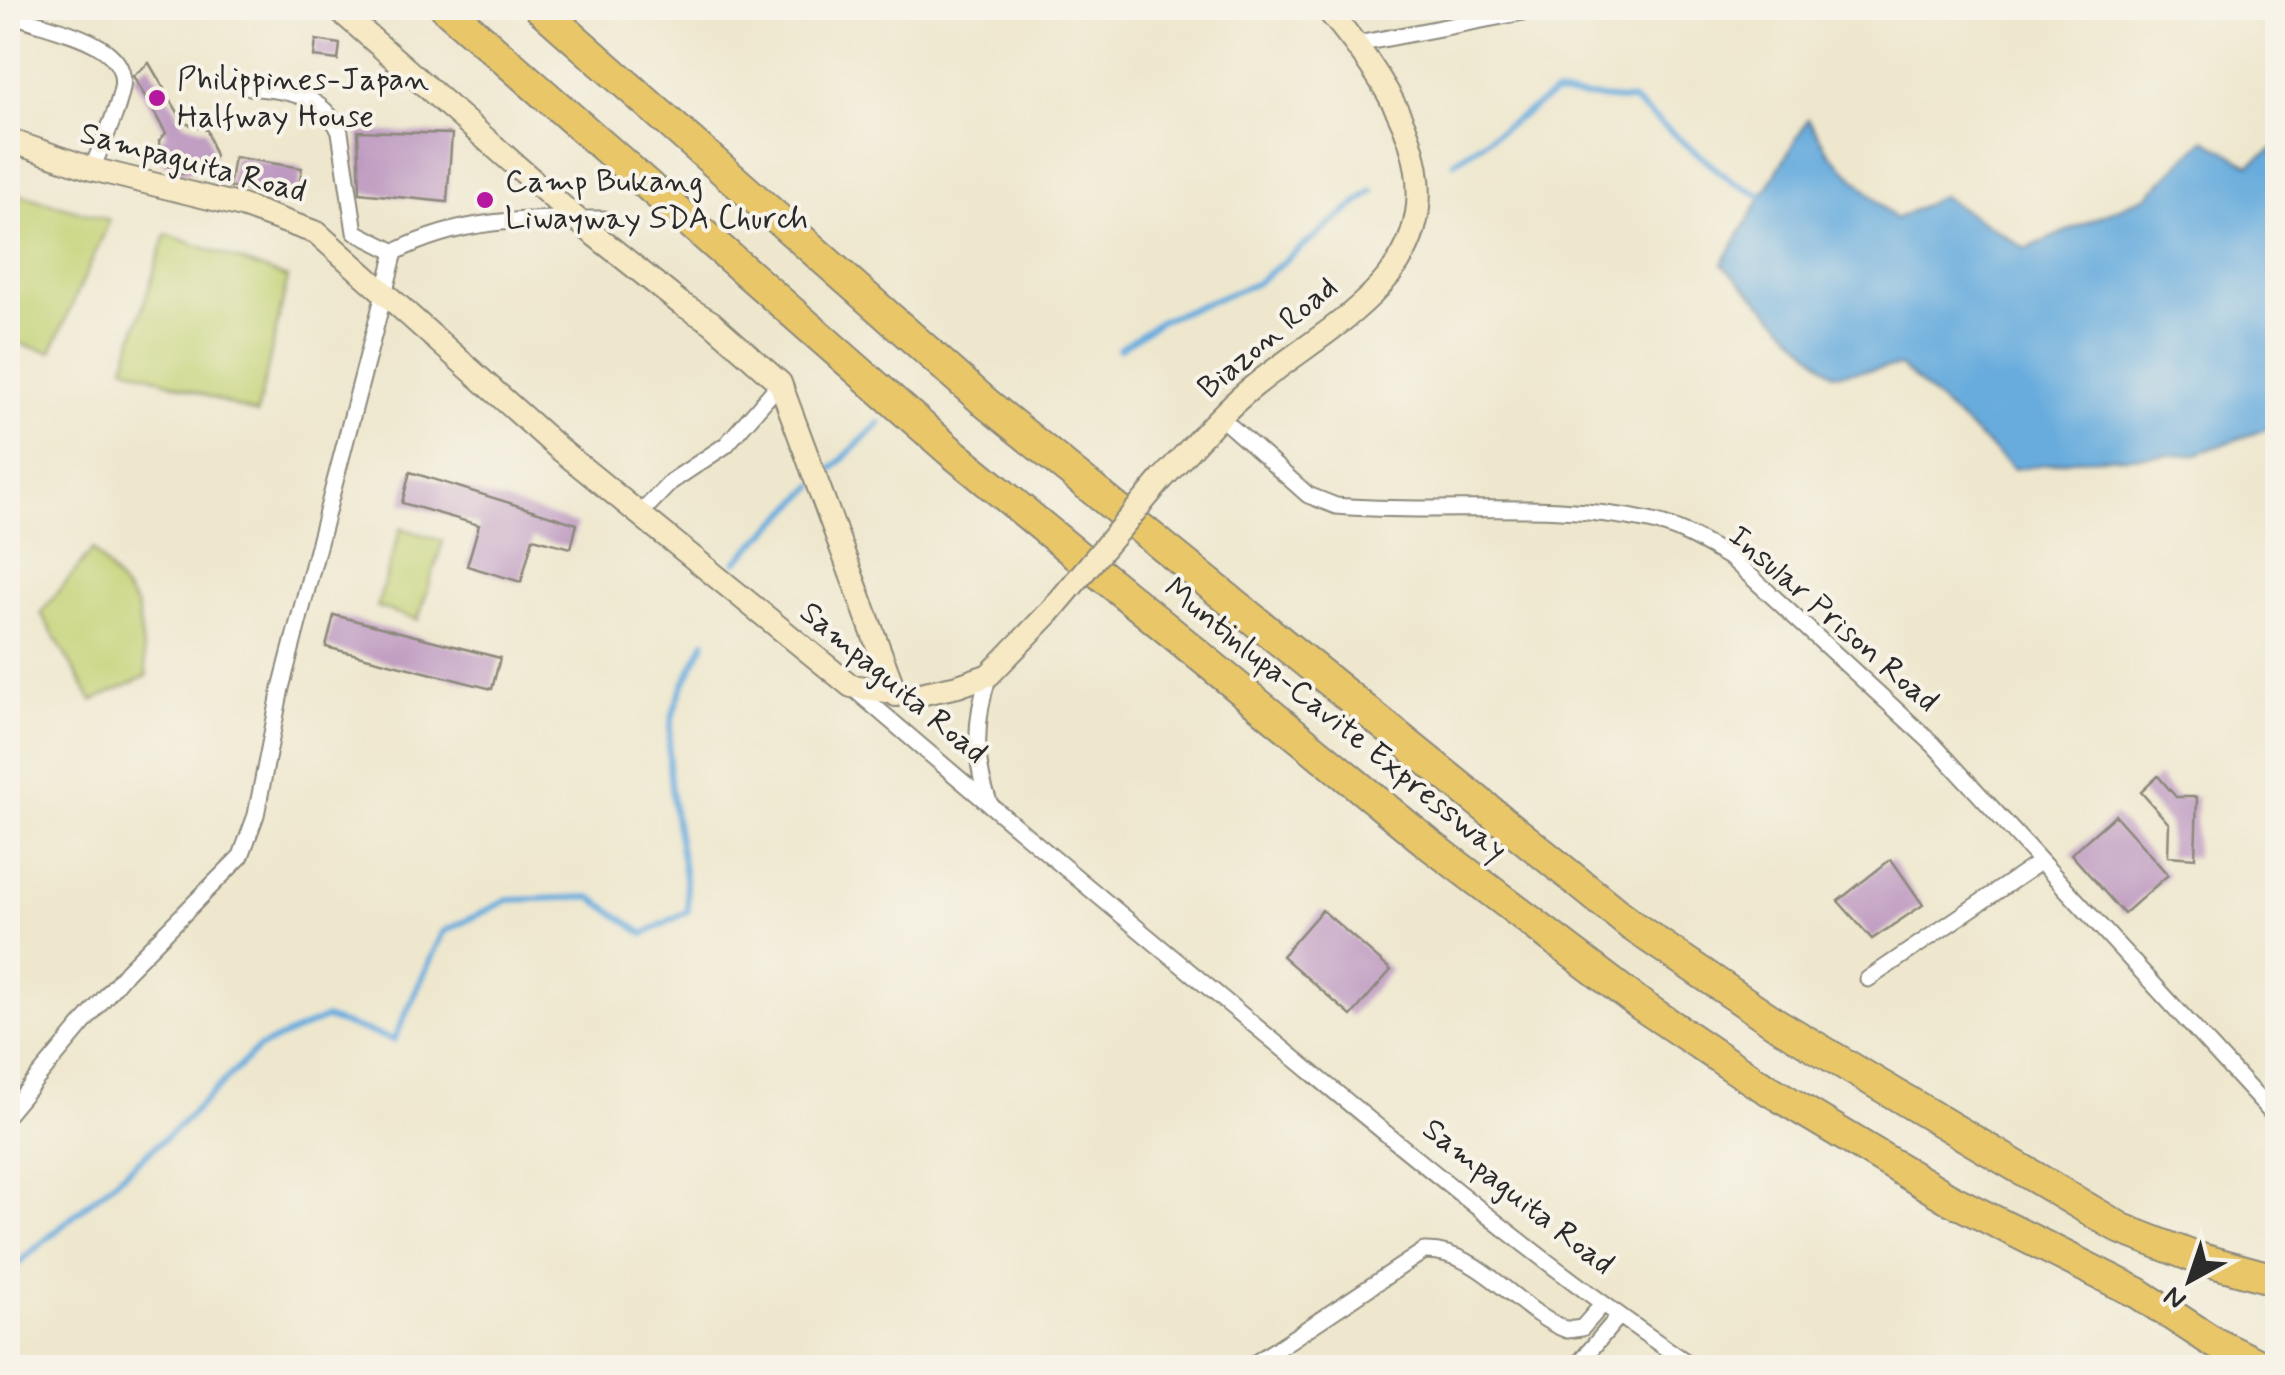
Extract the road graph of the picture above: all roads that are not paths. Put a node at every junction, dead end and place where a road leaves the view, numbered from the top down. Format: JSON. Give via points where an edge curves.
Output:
{"nodes":[{"id":1,"x":337,"y":8,"type":"edge"},
{"id":2,"x":446,"y":8,"type":"edge"},
{"id":3,"x":540,"y":8,"type":"edge"},
{"id":4,"x":1326,"y":8,"type":"edge"},
{"id":5,"x":1544,"y":8,"type":"edge"},
{"id":6,"x":8,"y":12,"type":"edge"},
{"id":7,"x":1357,"y":44,"type":"junction"},
{"id":8,"x":250,"y":87,"type":"dead end"},
{"id":9,"x":8,"y":140,"type":"edge"},
{"id":10,"x":92,"y":169,"type":"junction"},
{"id":11,"x":576,"y":219,"type":"junction"},
{"id":12,"x":604,"y":219,"type":"dead end"},
{"id":13,"x":354,"y":232,"type":"junction"},
{"id":14,"x":332,"y":247,"type":"junction"},
{"id":15,"x":395,"y":252,"type":"junction"},
{"id":16,"x":383,"y":293,"type":"junction"},
{"id":17,"x":780,"y":383,"type":"junction"},
{"id":18,"x":1220,"y":417,"type":"junction"},
{"id":19,"x":639,"y":514,"type":"junction"},
{"id":20,"x":988,"y":675,"type":"junction"},
{"id":21,"x":851,"y":686,"type":"junction"},
{"id":22,"x":896,"y":695,"type":"junction"},
{"id":23,"x":991,"y":807,"type":"junction"},
{"id":24,"x":2040,"y":862,"type":"junction"},
{"id":25,"x":1868,"y":979,"type":"dead end"},
{"id":26,"x":8,"y":1113,"type":"edge"},
{"id":27,"x":2278,"y":1120,"type":"edge"},
{"id":28,"x":2278,"y":1280,"type":"edge"},
{"id":29,"x":1602,"y":1305,"type":"junction"},
{"id":30,"x":1619,"y":1316,"type":"junction"},
{"id":31,"x":1248,"y":1368,"type":"edge"},
{"id":32,"x":1575,"y":1368,"type":"edge"},
{"id":33,"x":1694,"y":1368,"type":"edge"},
{"id":34,"x":2266,"y":1368,"type":"edge"}],
"edges":[{"from":1,"to":11,"type":"street"},
{"from":2,"to":34,"type":"highway","name":"Muntinlupa-Cavite Expressway","via":[[949,450],[1430,844],[1640,1005],[1950,1199],[2138,1293]]},
{"from":3,"to":28,"type":"highway","name":"Muntinlupa-Cavite Expressway","via":[[986,403],[1631,925],[1794,1034],[2122,1229]]},
{"from":4,"to":7,"type":"street","name":"Biazon Road"},
{"from":5,"to":7,"type":"street"},
{"from":6,"to":10,"type":"street","via":[[88,40],[122,70],[122,88]]},
{"from":7,"to":18,"type":"street","name":"Biazon Road","via":[[1409,132],[1418,200],[1411,232],[1379,288]]},
{"from":8,"to":13,"type":"street","via":[[307,97],[334,120]]},
{"from":9,"to":10,"type":"street","name":"Sampaguita Road"},
{"from":10,"to":14,"type":"street","name":"Sampaguita Road","via":[[304,225]]},
{"from":11,"to":12,"type":"street"},
{"from":11,"to":15,"type":"street","via":[[484,221],[428,235]]},
{"from":11,"to":17,"type":"street"},
{"from":13,"to":14,"type":"street"},
{"from":13,"to":15,"type":"street"},
{"from":14,"to":16,"type":"street","name":"Sampaguita Road"},
{"from":15,"to":16,"type":"street"},
{"from":16,"to":19,"type":"street","name":"Sampaguita Road"},
{"from":16,"to":26,"type":"street","via":[[241,856],[127,971]]},
{"from":17,"to":19,"type":"street","via":[[726,445],[672,481]]},
{"from":17,"to":22,"type":"street"},
{"from":18,"to":20,"type":"street","name":"Biazon Road","bridge":true},
{"from":18,"to":24,"type":"street","name":"Insular Prison Road","via":[[1308,495],[1336,506],[1598,513],[1652,521],[1694,537],[1732,559],[1842,658],[1933,744]]},
{"from":19,"to":21,"type":"street","name":"Sampaguita Road"},
{"from":20,"to":22,"type":"street","name":"Biazon Road"},
{"from":20,"to":23,"type":"street","via":[[980,702],[978,767]]},
{"from":21,"to":22,"type":"street","name":"Biazon Road"},
{"from":21,"to":23,"type":"street","name":"Sampaguita Road"},
{"from":23,"to":29,"type":"street","name":"Sampaguita Road"},
{"from":24,"to":25,"type":"street"},
{"from":24,"to":27,"type":"street","name":"Insular Prison Road"},
{"from":29,"to":30,"type":"street","name":"Sampaguita Road"},
{"from":29,"to":31,"type":"street","via":[[1582,1328],[1567,1330],[1468,1262],[1424,1252]]},
{"from":30,"to":32,"type":"street"},
{"from":30,"to":33,"type":"street","name":"Sampaguita Road"}]}
